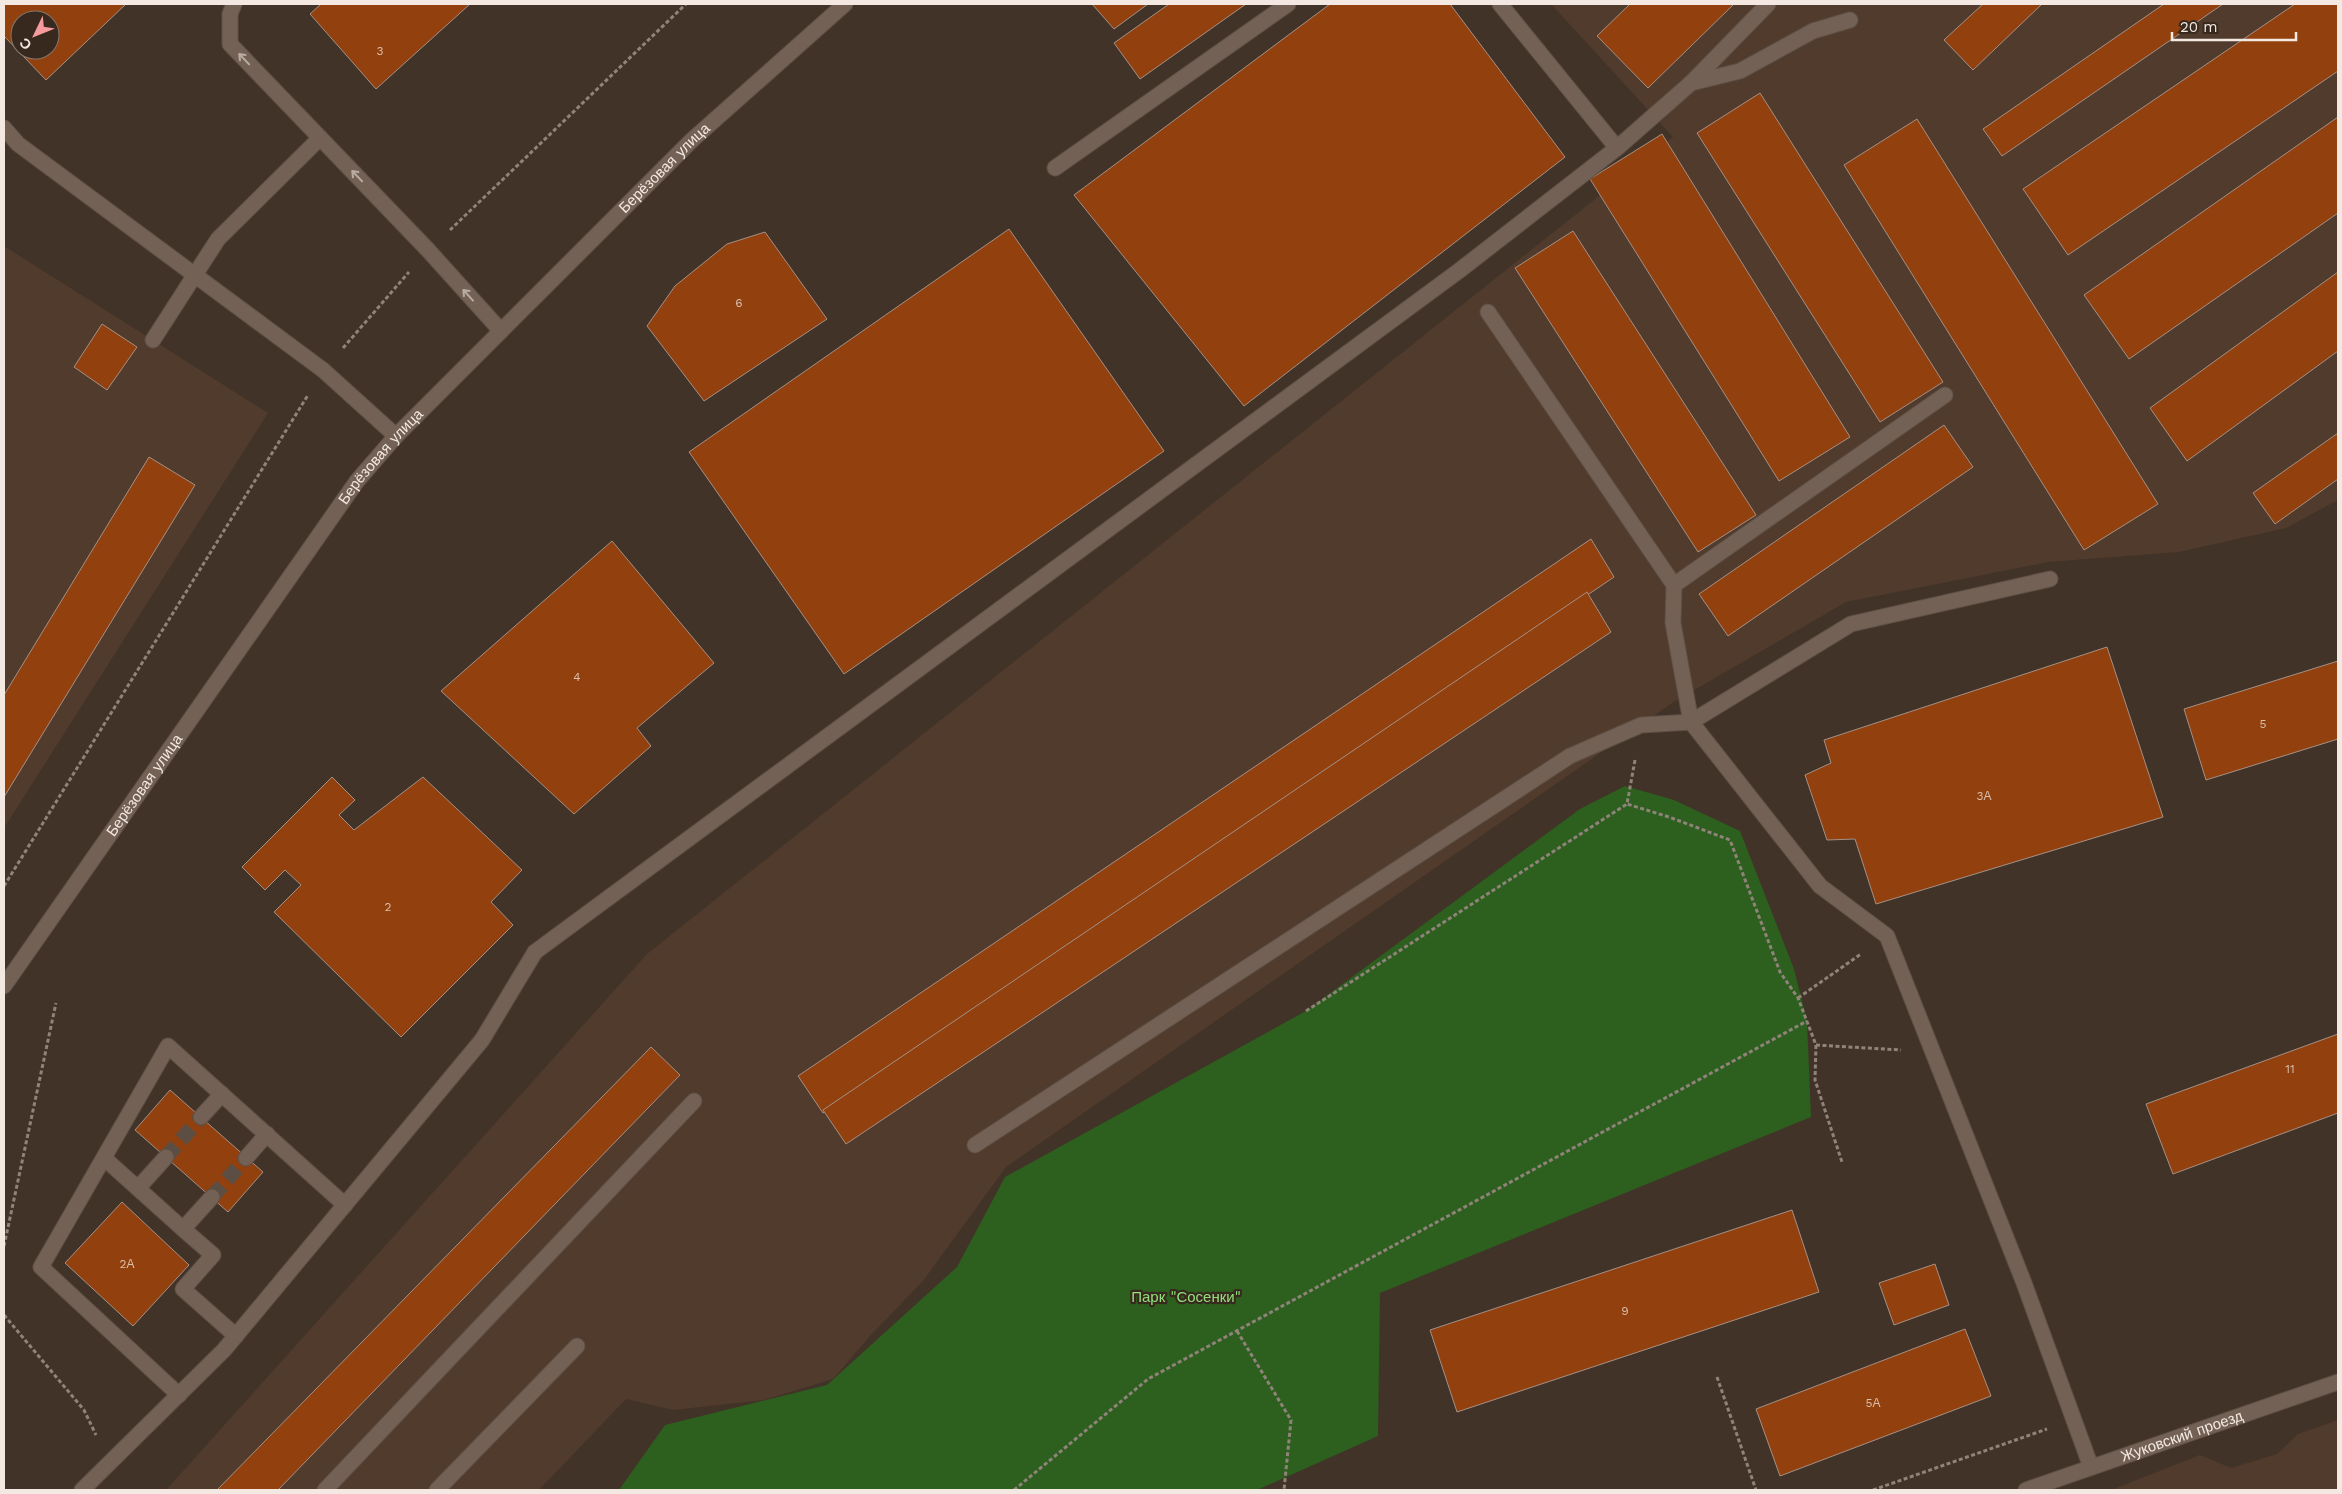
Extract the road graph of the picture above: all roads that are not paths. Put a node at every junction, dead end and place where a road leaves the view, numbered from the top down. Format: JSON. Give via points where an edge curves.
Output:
{"nodes":[{"id":1,"x":234,"y":4,"type":"edge"},
{"id":2,"x":845,"y":4,"type":"edge"},
{"id":3,"x":1288,"y":4,"type":"edge"},
{"id":4,"x":1500,"y":4,"type":"edge"},
{"id":5,"x":1768,"y":4,"type":"edge"},
{"id":6,"x":1850,"y":20,"type":"dead end"},
{"id":7,"x":1691,"y":83,"type":"junction"},
{"id":8,"x":4,"y":128,"type":"edge"},
{"id":9,"x":320,"y":138,"type":"junction"},
{"id":10,"x":1618,"y":148,"type":"junction"},
{"id":11,"x":1055,"y":168,"type":"dead end"},
{"id":12,"x":194,"y":275,"type":"junction"},
{"id":13,"x":1488,"y":312,"type":"dead end"},
{"id":14,"x":500,"y":331,"type":"junction"},
{"id":15,"x":153,"y":340,"type":"dead end"},
{"id":16,"x":1945,"y":395,"type":"dead end"},
{"id":17,"x":396,"y":436,"type":"junction"},
{"id":18,"x":2050,"y":579,"type":"dead end"},
{"id":19,"x":1674,"y":585,"type":"junction"},
{"id":20,"x":1691,"y":722,"type":"junction"},
{"id":21,"x":4,"y":986,"type":"edge"},
{"id":22,"x":222,"y":1094,"type":"junction"},
{"id":23,"x":694,"y":1101,"type":"dead end"},
{"id":24,"x":201,"y":1117,"type":"tunnel mouth"},
{"id":25,"x":267,"y":1134,"type":"junction"},
{"id":26,"x":975,"y":1145,"type":"dead end"},
{"id":27,"x":166,"y":1157,"type":"tunnel mouth"},
{"id":28,"x":104,"y":1158,"type":"junction"},
{"id":29,"x":246,"y":1158,"type":"tunnel mouth"},
{"id":30,"x":138,"y":1188,"type":"junction"},
{"id":31,"x":212,"y":1197,"type":"tunnel mouth"},
{"id":32,"x":345,"y":1205,"type":"junction"},
{"id":33,"x":183,"y":1229,"type":"junction"},
{"id":34,"x":236,"y":1336,"type":"junction"},
{"id":35,"x":577,"y":1346,"type":"dead end"},
{"id":36,"x":2338,"y":1382,"type":"edge"},
{"id":37,"x":179,"y":1395,"type":"junction"},
{"id":38,"x":2091,"y":1467,"type":"junction"},
{"id":39,"x":82,"y":1490,"type":"edge"},
{"id":40,"x":325,"y":1490,"type":"edge"},
{"id":41,"x":437,"y":1490,"type":"edge"},
{"id":42,"x":2026,"y":1490,"type":"edge"}],
"edges":[{"from":9,"to":1,"type":"street","one_way":true,"via":[[230,44],[230,14]]},
{"from":2,"to":14,"type":"street","name":"Берёзовая улица","via":[[692,140]]},
{"from":3,"to":11,"type":"street"},
{"from":4,"to":10,"type":"street"},
{"from":5,"to":7,"type":"street"},
{"from":6,"to":7,"type":"street","via":[[1813,31],[1740,72]]},
{"from":7,"to":10,"type":"street"},
{"from":8,"to":12,"type":"street","via":[[18,144]]},
{"from":9,"to":12,"type":"street","via":[[218,239]]},
{"from":14,"to":9,"type":"street","one_way":true,"via":[[428,250]]},
{"from":10,"to":32,"type":"street","via":[[1460,270],[535,952],[482,1040]]},
{"from":12,"to":15,"type":"street"},
{"from":12,"to":17,"type":"street","via":[[323,370]]},
{"from":13,"to":19,"type":"street"},
{"from":14,"to":17,"type":"street","name":"Берёзовая улица"},
{"from":16,"to":19,"type":"street"},
{"from":17,"to":21,"type":"street","name":"Берёзовая улица","via":[[351,489]]},
{"from":18,"to":20,"type":"street","via":[[1851,624]]},
{"from":19,"to":20,"type":"street","via":[[1673,624]]},
{"from":20,"to":26,"type":"street","via":[[1641,725],[1570,756]]},
{"from":20,"to":38,"type":"street","via":[[1820,886],[1886,936],[1976,1158],[2076,1419]]},
{"from":22,"to":24,"type":"street"},
{"from":22,"to":25,"type":"street"},
{"from":22,"to":28,"type":"street","via":[[168,1046]]},
{"from":23,"to":40,"type":"street"},
{"from":25,"to":29,"type":"street"},
{"from":25,"to":32,"type":"street"},
{"from":27,"to":30,"type":"street"},
{"from":28,"to":30,"type":"street"},
{"from":28,"to":37,"type":"street","via":[[41,1267]]},
{"from":30,"to":33,"type":"street"},
{"from":31,"to":33,"type":"street"},
{"from":32,"to":34,"type":"street"},
{"from":33,"to":34,"type":"street","via":[[213,1255],[183,1289]]},
{"from":34,"to":37,"type":"street"},
{"from":35,"to":41,"type":"street"},
{"from":36,"to":38,"type":"street","name":"Жуковский проезд"},
{"from":37,"to":39,"type":"street"},
{"from":38,"to":42,"type":"street","name":"Жуковский проезд"}]}
